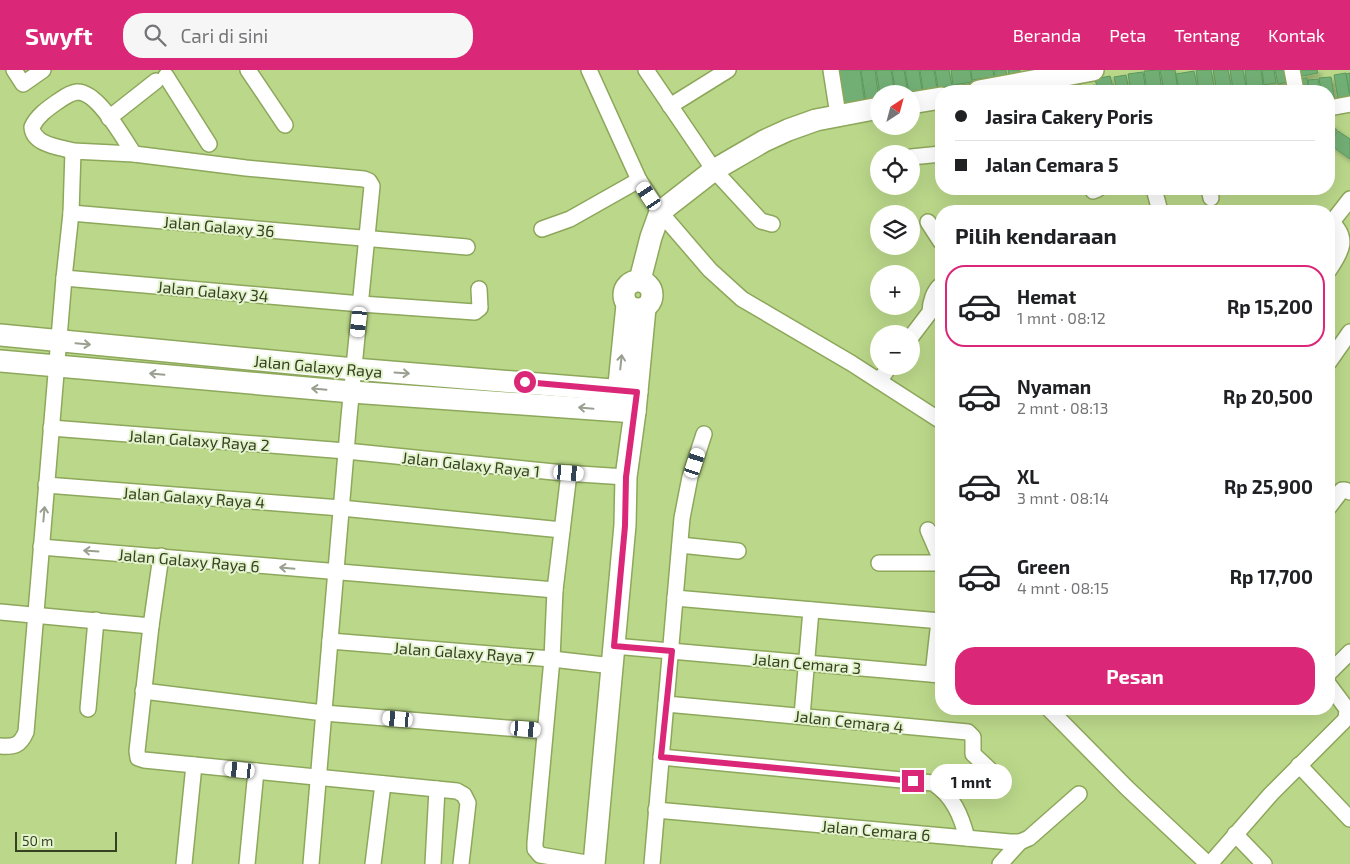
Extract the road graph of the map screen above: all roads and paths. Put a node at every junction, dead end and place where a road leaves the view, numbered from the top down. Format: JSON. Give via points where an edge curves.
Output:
{"nodes":[{"id":1,"x":14,"y":70,"type":"edge"},
{"id":2,"x":43,"y":70,"type":"edge"},
{"id":3,"x":589,"y":70,"type":"edge"},
{"id":4,"x":646,"y":70,"type":"edge"},
{"id":5,"x":728,"y":70,"type":"edge"},
{"id":6,"x":831,"y":70,"type":"edge"},
{"id":7,"x":1093,"y":70,"type":"edge"},
{"id":8,"x":1292,"y":70,"type":"edge"},
{"id":9,"x":250,"y":71,"type":"edge"},
{"id":10,"x":161,"y":74,"type":"edge"},
{"id":11,"x":1012,"y":85,"type":"edge"},
{"id":12,"x":1295,"y":85,"type":"edge"},
{"id":13,"x":935,"y":99,"type":"edge"},
{"id":14,"x":920,"y":102,"type":"edge"},
{"id":15,"x":1350,"y":104,"type":"edge"},
{"id":16,"x":670,"y":106,"type":"junction"},
{"id":17,"x":1335,"y":107,"type":"edge"},
{"id":18,"x":870,"y":110,"type":"edge"},
{"id":19,"x":838,"y":115,"type":"junction"},
{"id":20,"x":110,"y":118,"type":"junction"},
{"id":21,"x":285,"y":125,"type":"dead end"},
{"id":22,"x":209,"y":144,"type":"dead end"},
{"id":23,"x":73,"y":151,"type":"junction"},
{"id":24,"x":134,"y":154,"type":"junction"},
{"id":25,"x":935,"y":155,"type":"edge"},
{"id":26,"x":920,"y":156,"type":"edge"},
{"id":27,"x":714,"y":170,"type":"junction"},
{"id":28,"x":639,"y":180,"type":"junction"},
{"id":29,"x":1350,"y":198,"type":"edge"},
{"id":30,"x":660,"y":212,"type":"junction"},
{"id":31,"x":71,"y":213,"type":"junction"},
{"id":32,"x":1335,"y":215,"type":"edge"},
{"id":33,"x":928,"y":222,"type":"dead end"},
{"id":34,"x":772,"y":224,"type":"dead end"},
{"id":35,"x":1335,"y":226,"type":"edge"},
{"id":36,"x":542,"y":228,"type":"dead end"},
{"id":37,"x":935,"y":233,"type":"edge"},
{"id":38,"x":367,"y":239,"type":"junction"},
{"id":39,"x":1347,"y":242,"type":"edge"},
{"id":40,"x":467,"y":247,"type":"dead end"},
{"id":41,"x":1335,"y":261,"type":"edge"},
{"id":42,"x":64,"y":278,"type":"junction"},
{"id":43,"x":479,"y":289,"type":"dead end"},
{"id":44,"x":935,"y":293,"type":"edge"},
{"id":45,"x":361,"y":304,"type":"junction"},
{"id":46,"x":920,"y":325,"type":"edge"},
{"id":47,"x":1350,"y":332,"type":"edge"},
{"id":48,"x":0,"y":335,"type":"edge"},
{"id":49,"x":58,"y":342,"type":"junction"},
{"id":50,"x":1335,"y":353,"type":"edge"},
{"id":51,"x":0,"y":361,"type":"edge"},
{"id":52,"x":56,"y":365,"type":"junction"},
{"id":53,"x":354,"y":369,"type":"junction"},
{"id":54,"x":883,"y":375,"type":"edge"},
{"id":55,"x":879,"y":381,"type":"junction"},
{"id":56,"x":352,"y":392,"type":"junction"},
{"id":57,"x":626,"y":401,"type":"junction"},
{"id":58,"x":935,"y":417,"type":"edge"},
{"id":59,"x":51,"y":428,"type":"junction"},
{"id":60,"x":704,"y":434,"type":"dead end"},
{"id":61,"x":346,"y":451,"type":"junction"},
{"id":62,"x":569,"y":473,"type":"junction"},
{"id":63,"x":626,"y":477,"type":"junction"},
{"id":64,"x":46,"y":485,"type":"junction"},
{"id":65,"x":1350,"y":492,"type":"edge"},
{"id":66,"x":1335,"y":499,"type":"edge"},
{"id":67,"x":341,"y":508,"type":"junction"},
{"id":68,"x":562,"y":530,"type":"junction"},
{"id":69,"x":928,"y":530,"type":"dead end"},
{"id":70,"x":680,"y":545,"type":"junction"},
{"id":71,"x":935,"y":547,"type":"edge"},
{"id":72,"x":41,"y":548,"type":"junction"},
{"id":73,"x":738,"y":551,"type":"dead end"},
{"id":74,"x":161,"y":556,"type":"junction"},
{"id":75,"x":935,"y":561,"type":"edge"},
{"id":76,"x":879,"y":563,"type":"dead end"},
{"id":77,"x":336,"y":573,"type":"junction"},
{"id":78,"x":555,"y":590,"type":"junction"},
{"id":79,"x":675,"y":598,"type":"junction"},
{"id":80,"x":812,"y":610,"type":"junction"},
{"id":81,"x":0,"y":612,"type":"edge"},
{"id":82,"x":35,"y":615,"type":"junction"},
{"id":83,"x":96,"y":620,"type":"junction"},
{"id":84,"x":935,"y":621,"type":"edge"},
{"id":85,"x":151,"y":626,"type":"junction"},
{"id":86,"x":330,"y":641,"type":"junction"},
{"id":87,"x":672,"y":651,"type":"junction"},
{"id":88,"x":1350,"y":652,"type":"edge"},
{"id":89,"x":552,"y":659,"type":"junction"},
{"id":90,"x":608,"y":659,"type":"junction"},
{"id":91,"x":807,"y":663,"type":"junction"},
{"id":92,"x":1335,"y":667,"type":"edge"},
{"id":93,"x":935,"y":675,"type":"edge"},
{"id":94,"x":143,"y":691,"type":"junction"},
{"id":95,"x":1335,"y":694,"type":"edge"},
{"id":96,"x":666,"y":704,"type":"junction"},
{"id":97,"x":88,"y":709,"type":"dead end"},
{"id":98,"x":324,"y":713,"type":"junction"},
{"id":99,"x":1055,"y":715,"type":"edge"},
{"id":100,"x":802,"y":716,"type":"junction"},
{"id":101,"x":544,"y":731,"type":"junction"},
{"id":102,"x":0,"y":746,"type":"edge"},
{"id":103,"x":661,"y":757,"type":"junction"},
{"id":104,"x":194,"y":765,"type":"junction"},
{"id":105,"x":1298,"y":765,"type":"junction"},
{"id":106,"x":256,"y":772,"type":"junction"},
{"id":107,"x":319,"y":777,"type":"junction"},
{"id":108,"x":1003,"y":782,"type":"dead end"},
{"id":109,"x":383,"y":784,"type":"junction"},
{"id":110,"x":436,"y":789,"type":"junction"},
{"id":111,"x":1080,"y":794,"type":"dead end"},
{"id":112,"x":656,"y":810,"type":"junction"},
{"id":113,"x":1350,"y":819,"type":"edge"},
{"id":114,"x":1235,"y":834,"type":"junction"},
{"id":115,"x":967,"y":838,"type":"junction"},
{"id":116,"x":1020,"y":842,"type":"junction"},
{"id":117,"x":184,"y":864,"type":"edge"},
{"id":118,"x":247,"y":864,"type":"edge"},
{"id":119,"x":311,"y":864,"type":"edge"},
{"id":120,"x":373,"y":864,"type":"edge"},
{"id":121,"x":433,"y":864,"type":"edge"},
{"id":122,"x":461,"y":864,"type":"edge"},
{"id":123,"x":593,"y":864,"type":"edge"},
{"id":124,"x":652,"y":864,"type":"edge"},
{"id":125,"x":1000,"y":864,"type":"edge"},
{"id":126,"x":1209,"y":864,"type":"edge"},
{"id":127,"x":1264,"y":864,"type":"edge"}],
"edges":[{"from":1,"to":2,"type":"street","via":[[23,84]]},
{"from":3,"to":28,"type":"street"},
{"from":4,"to":16,"type":"street"},
{"from":5,"to":16,"type":"street"},
{"from":6,"to":19,"type":"street"},
{"from":7,"to":11,"type":"street"},
{"from":8,"to":12,"type":"street"},
{"from":9,"to":21,"type":"street"},
{"from":10,"to":20,"type":"street"},
{"from":10,"to":22,"type":"street"},
{"from":13,"to":14,"type":"street"},
{"from":15,"to":17,"type":"street"},
{"from":16,"to":27,"type":"street"},
{"from":18,"to":19,"type":"street"},
{"from":19,"to":27,"type":"street","via":[[788,130]]},
{"from":20,"to":23,"type":"street","via":[[90,96],[77,92],[44,112],[32,127],[35,136],[44,143]]},
{"from":20,"to":24,"type":"street"},
{"from":23,"to":24,"type":"street"},
{"from":23,"to":31,"type":"street"},
{"from":24,"to":38,"type":"street","via":[[364,179],[372,186]]},
{"from":25,"to":26,"type":"street"},
{"from":27,"to":30,"type":"street"},
{"from":27,"to":34,"type":"street","via":[[761,221]]},
{"from":28,"to":30,"type":"street"},
{"from":28,"to":36,"type":"street","via":[[570,219]]},
{"from":29,"to":32,"type":"street"},
{"from":30,"to":55,"type":"street","via":[[710,270],[742,299]]},
{"from":30,"to":57,"type":"street","via":[[650,237],[640,280],[652,289],[653,296],[650,303],[636,306]]},
{"from":31,"to":38,"type":"street","name":"Jalan Galaxy 36"},
{"from":31,"to":42,"type":"street"},
{"from":33,"to":37,"type":"street"},
{"from":35,"to":39,"type":"street"},
{"from":38,"to":40,"type":"street","name":"Jalan Galaxy 36"},
{"from":38,"to":45,"type":"street"},
{"from":39,"to":41,"type":"street"},
{"from":42,"to":45,"type":"street","name":"Jalan Galaxy 34"},
{"from":42,"to":49,"type":"street"},
{"from":43,"to":45,"type":"street","name":"Jalan Galaxy 34","via":[[480,308],[475,312]]},
{"from":44,"to":46,"type":"street","via":[[930,312]]},
{"from":45,"to":53,"type":"street"},
{"from":47,"to":50,"type":"street"},
{"from":48,"to":49,"type":"street","name":"Jalan Galaxy Raya"},
{"from":49,"to":52,"type":"street"},
{"from":49,"to":53,"type":"street","name":"Jalan Galaxy Raya","one_way":true},
{"from":51,"to":52,"type":"street","name":"Jalan Galaxy Raya"},
{"from":56,"to":52,"type":"street","name":"Jalan Galaxy Raya","one_way":true},
{"from":52,"to":59,"type":"street"},
{"from":53,"to":56,"type":"street"},
{"from":53,"to":57,"type":"street","name":"Jalan Galaxy Raya","one_way":true},
{"from":54,"to":55,"type":"street"},
{"from":55,"to":58,"type":"street"},
{"from":57,"to":56,"type":"street","name":"Jalan Galaxy Raya","one_way":true},
{"from":56,"to":61,"type":"street"},
{"from":57,"to":63,"type":"street","via":[[630,440]]},
{"from":59,"to":61,"type":"street","name":"Jalan Galaxy Raya 2"},
{"from":59,"to":64,"type":"street"},
{"from":60,"to":70,"type":"street","via":[[690,477]]},
{"from":61,"to":62,"type":"street","name":"Jalan Galaxy Raya 1"},
{"from":61,"to":67,"type":"street"},
{"from":62,"to":63,"type":"street","name":"Jalan Galaxy Raya 1"},
{"from":62,"to":68,"type":"street"},
{"from":63,"to":90,"type":"street","via":[[625,526]]},
{"from":64,"to":67,"type":"street","name":"Jalan Galaxy Raya 4"},
{"from":72,"to":64,"type":"street","one_way":true},
{"from":65,"to":66,"type":"street","via":[[1342,490]]},
{"from":67,"to":68,"type":"street","name":"Jalan Galaxy Raya 4"},
{"from":67,"to":77,"type":"street"},
{"from":68,"to":78,"type":"street"},
{"from":69,"to":71,"type":"street"},
{"from":70,"to":73,"type":"street"},
{"from":70,"to":79,"type":"street"},
{"from":74,"to":72,"type":"street","name":"Jalan Galaxy Raya 6","one_way":true},
{"from":72,"to":82,"type":"street"},
{"from":77,"to":74,"type":"street","name":"Jalan Galaxy Raya 6","one_way":true},
{"from":74,"to":85,"type":"street"},
{"from":75,"to":76,"type":"street"},
{"from":77,"to":78,"type":"street","name":"Jalan Galaxy Raya 6"},
{"from":77,"to":86,"type":"street"},
{"from":78,"to":89,"type":"street"},
{"from":79,"to":80,"type":"street"},
{"from":79,"to":87,"type":"street"},
{"from":80,"to":84,"type":"street"},
{"from":80,"to":91,"type":"street"},
{"from":81,"to":82,"type":"street"},
{"from":82,"to":83,"type":"street"},
{"from":82,"to":102,"type":"street","via":[[26,732],[19,744]]},
{"from":83,"to":85,"type":"street"},
{"from":83,"to":97,"type":"street"},
{"from":85,"to":94,"type":"street"},
{"from":86,"to":89,"type":"street","name":"Jalan Galaxy Raya 7"},
{"from":86,"to":98,"type":"street"},
{"from":87,"to":90,"type":"street","name":"Jalan Cemara 3"},
{"from":87,"to":91,"type":"street","name":"Jalan Cemara 3"},
{"from":87,"to":96,"type":"street"},
{"from":88,"to":92,"type":"street"},
{"from":89,"to":90,"type":"street","name":"Jalan Galaxy Raya 7"},
{"from":89,"to":101,"type":"street"},
{"from":90,"to":123,"type":"street"},
{"from":91,"to":93,"type":"street","name":"Jalan Cemara 3"},
{"from":91,"to":100,"type":"street"},
{"from":94,"to":98,"type":"street"},
{"from":94,"to":104,"type":"street","via":[[138,758]]},
{"from":95,"to":105,"type":"street","via":[[1346,710],[1346,719]]},
{"from":96,"to":100,"type":"street","name":"Jalan Cemara 4"},
{"from":96,"to":103,"type":"street"},
{"from":98,"to":101,"type":"street"},
{"from":98,"to":107,"type":"street"},
{"from":99,"to":126,"type":"street"},
{"from":100,"to":108,"type":"street","name":"Jalan Cemara 4","via":[[968,732],[973,737],[973,754]]},
{"from":101,"to":123,"type":"street","via":[[536,849],[540,855]]},
{"from":103,"to":112,"type":"street"},
{"from":103,"to":115,"type":"street","via":[[933,783],[954,803]]},
{"from":104,"to":106,"type":"street"},
{"from":104,"to":117,"type":"street"},
{"from":105,"to":113,"type":"street"},
{"from":105,"to":114,"type":"street"},
{"from":106,"to":107,"type":"street"},
{"from":106,"to":118,"type":"street"},
{"from":107,"to":109,"type":"street"},
{"from":107,"to":119,"type":"street"},
{"from":109,"to":110,"type":"street"},
{"from":109,"to":120,"type":"street"},
{"from":110,"to":121,"type":"street"},
{"from":110,"to":122,"type":"street","via":[[457,791],[468,803]]},
{"from":111,"to":116,"type":"street"},
{"from":112,"to":115,"type":"street","name":"Jalan Cemara 6"},
{"from":112,"to":124,"type":"street"},
{"from":114,"to":126,"type":"street"},
{"from":114,"to":127,"type":"street"},
{"from":115,"to":116,"type":"street","name":"Jalan Cemara 6"},
{"from":116,"to":125,"type":"street"}]}
